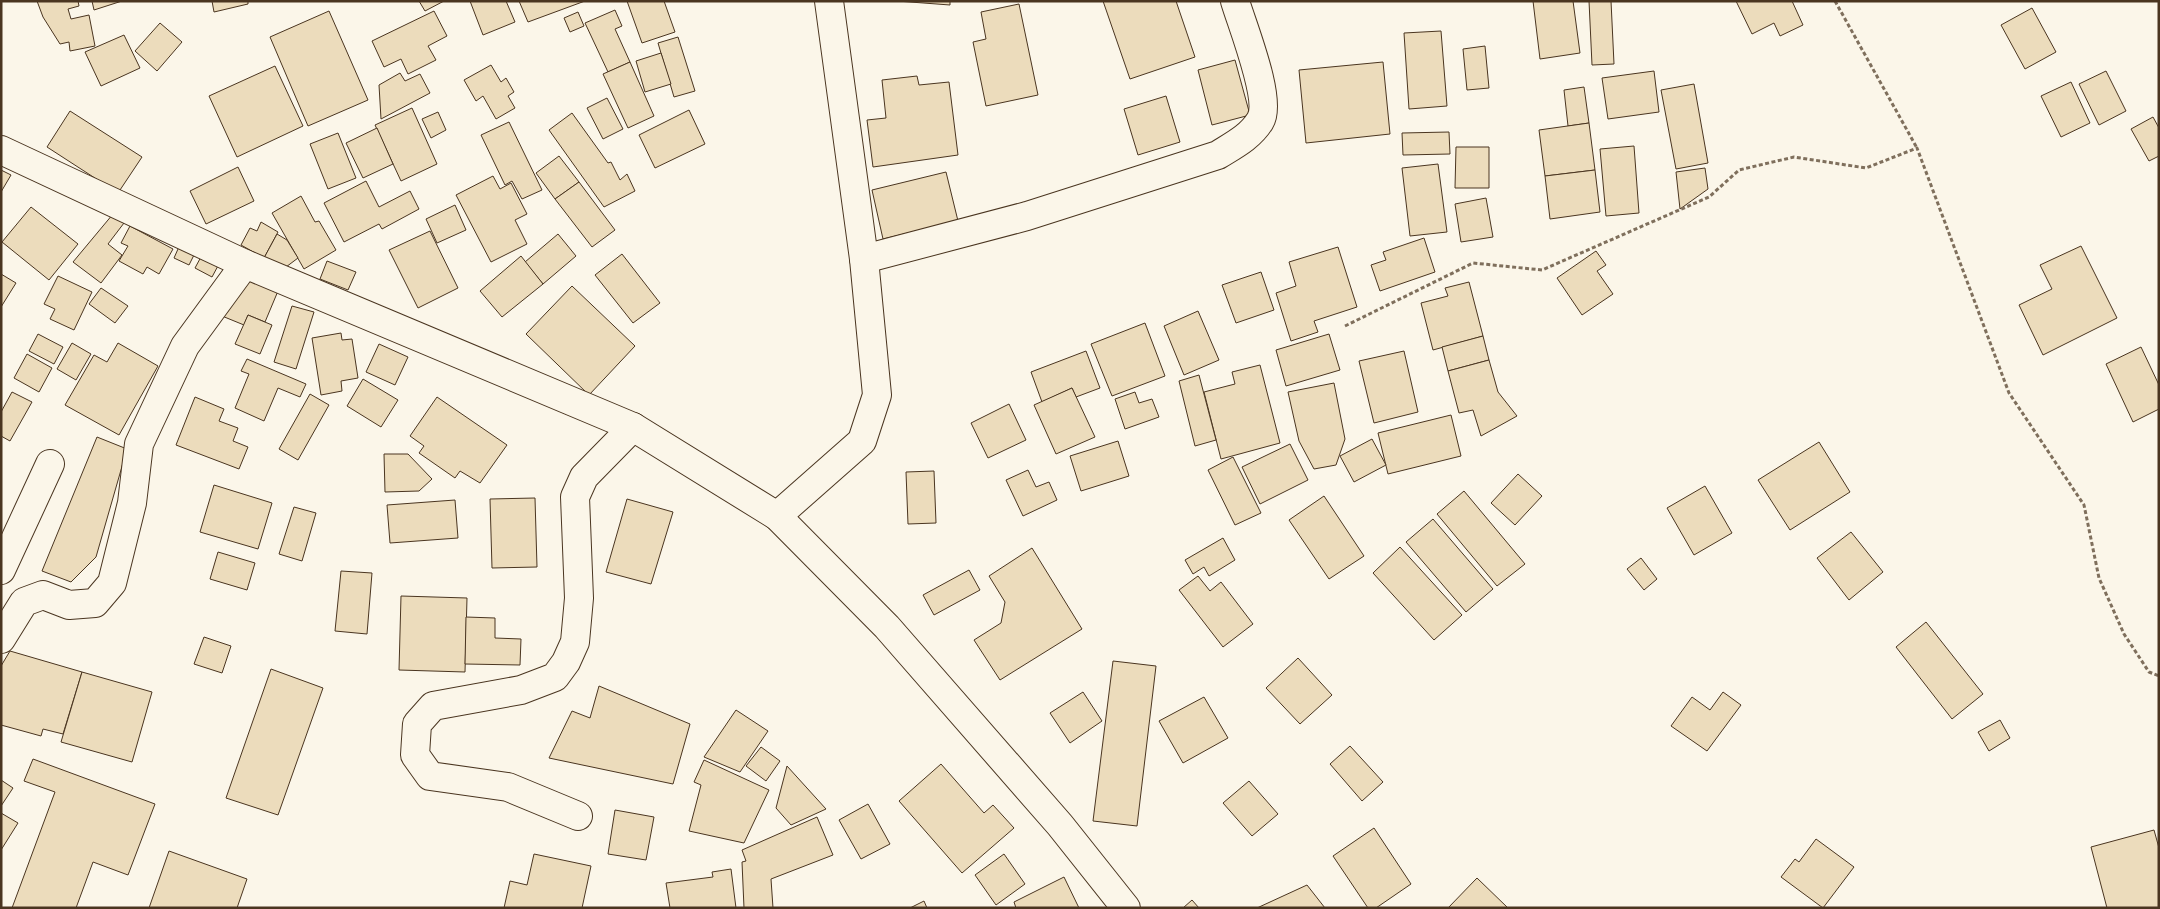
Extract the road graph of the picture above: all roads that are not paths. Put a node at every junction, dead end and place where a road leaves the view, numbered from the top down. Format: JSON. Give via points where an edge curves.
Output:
{"nodes":[{"id":1,"x":830,"y":1,"type":"edge"},
{"id":2,"x":1234,"y":1,"type":"edge"},
{"id":3,"x":1,"y":150,"type":"edge"},
{"id":4,"x":864,"y":259,"type":"junction"},
{"id":5,"x":245,"y":264,"type":"junction"},
{"id":6,"x":633,"y":427,"type":"junction"},
{"id":7,"x":50,"y":464,"type":"dead end"},
{"id":8,"x":777,"y":516,"type":"junction"},
{"id":9,"x":1,"y":570,"type":"edge"},
{"id":10,"x":1,"y":639,"type":"edge"},
{"id":11,"x":578,"y":816,"type":"dead end"},
{"id":12,"x":1126,"y":908,"type":"edge"}],
"edges":[{"from":1,"to":4,"type":"street"},
{"from":2,"to":4,"type":"street","via":[[1262,85],[1262,119],[1246,138],[1218,155],[1055,207]]},
{"from":3,"to":5,"type":"street"},
{"from":4,"to":8,"type":"street","via":[[877,395],[862,441]]},
{"from":5,"to":6,"type":"street"},
{"from":5,"to":10,"type":"street","via":[[185,346],[139,444],[132,503],[112,583],[95,603],[69,605],[43,595],[24,602]]},
{"from":6,"to":8,"type":"street"},
{"from":6,"to":11,"type":"street","via":[[584,477],[575,497],[579,598],[575,642],[555,678],[522,690],[433,706],[417,724],[415,755],[430,776],[508,787]]},
{"from":7,"to":9,"type":"street"},
{"from":8,"to":12,"type":"street","via":[[888,627],[1060,825]]}]}
